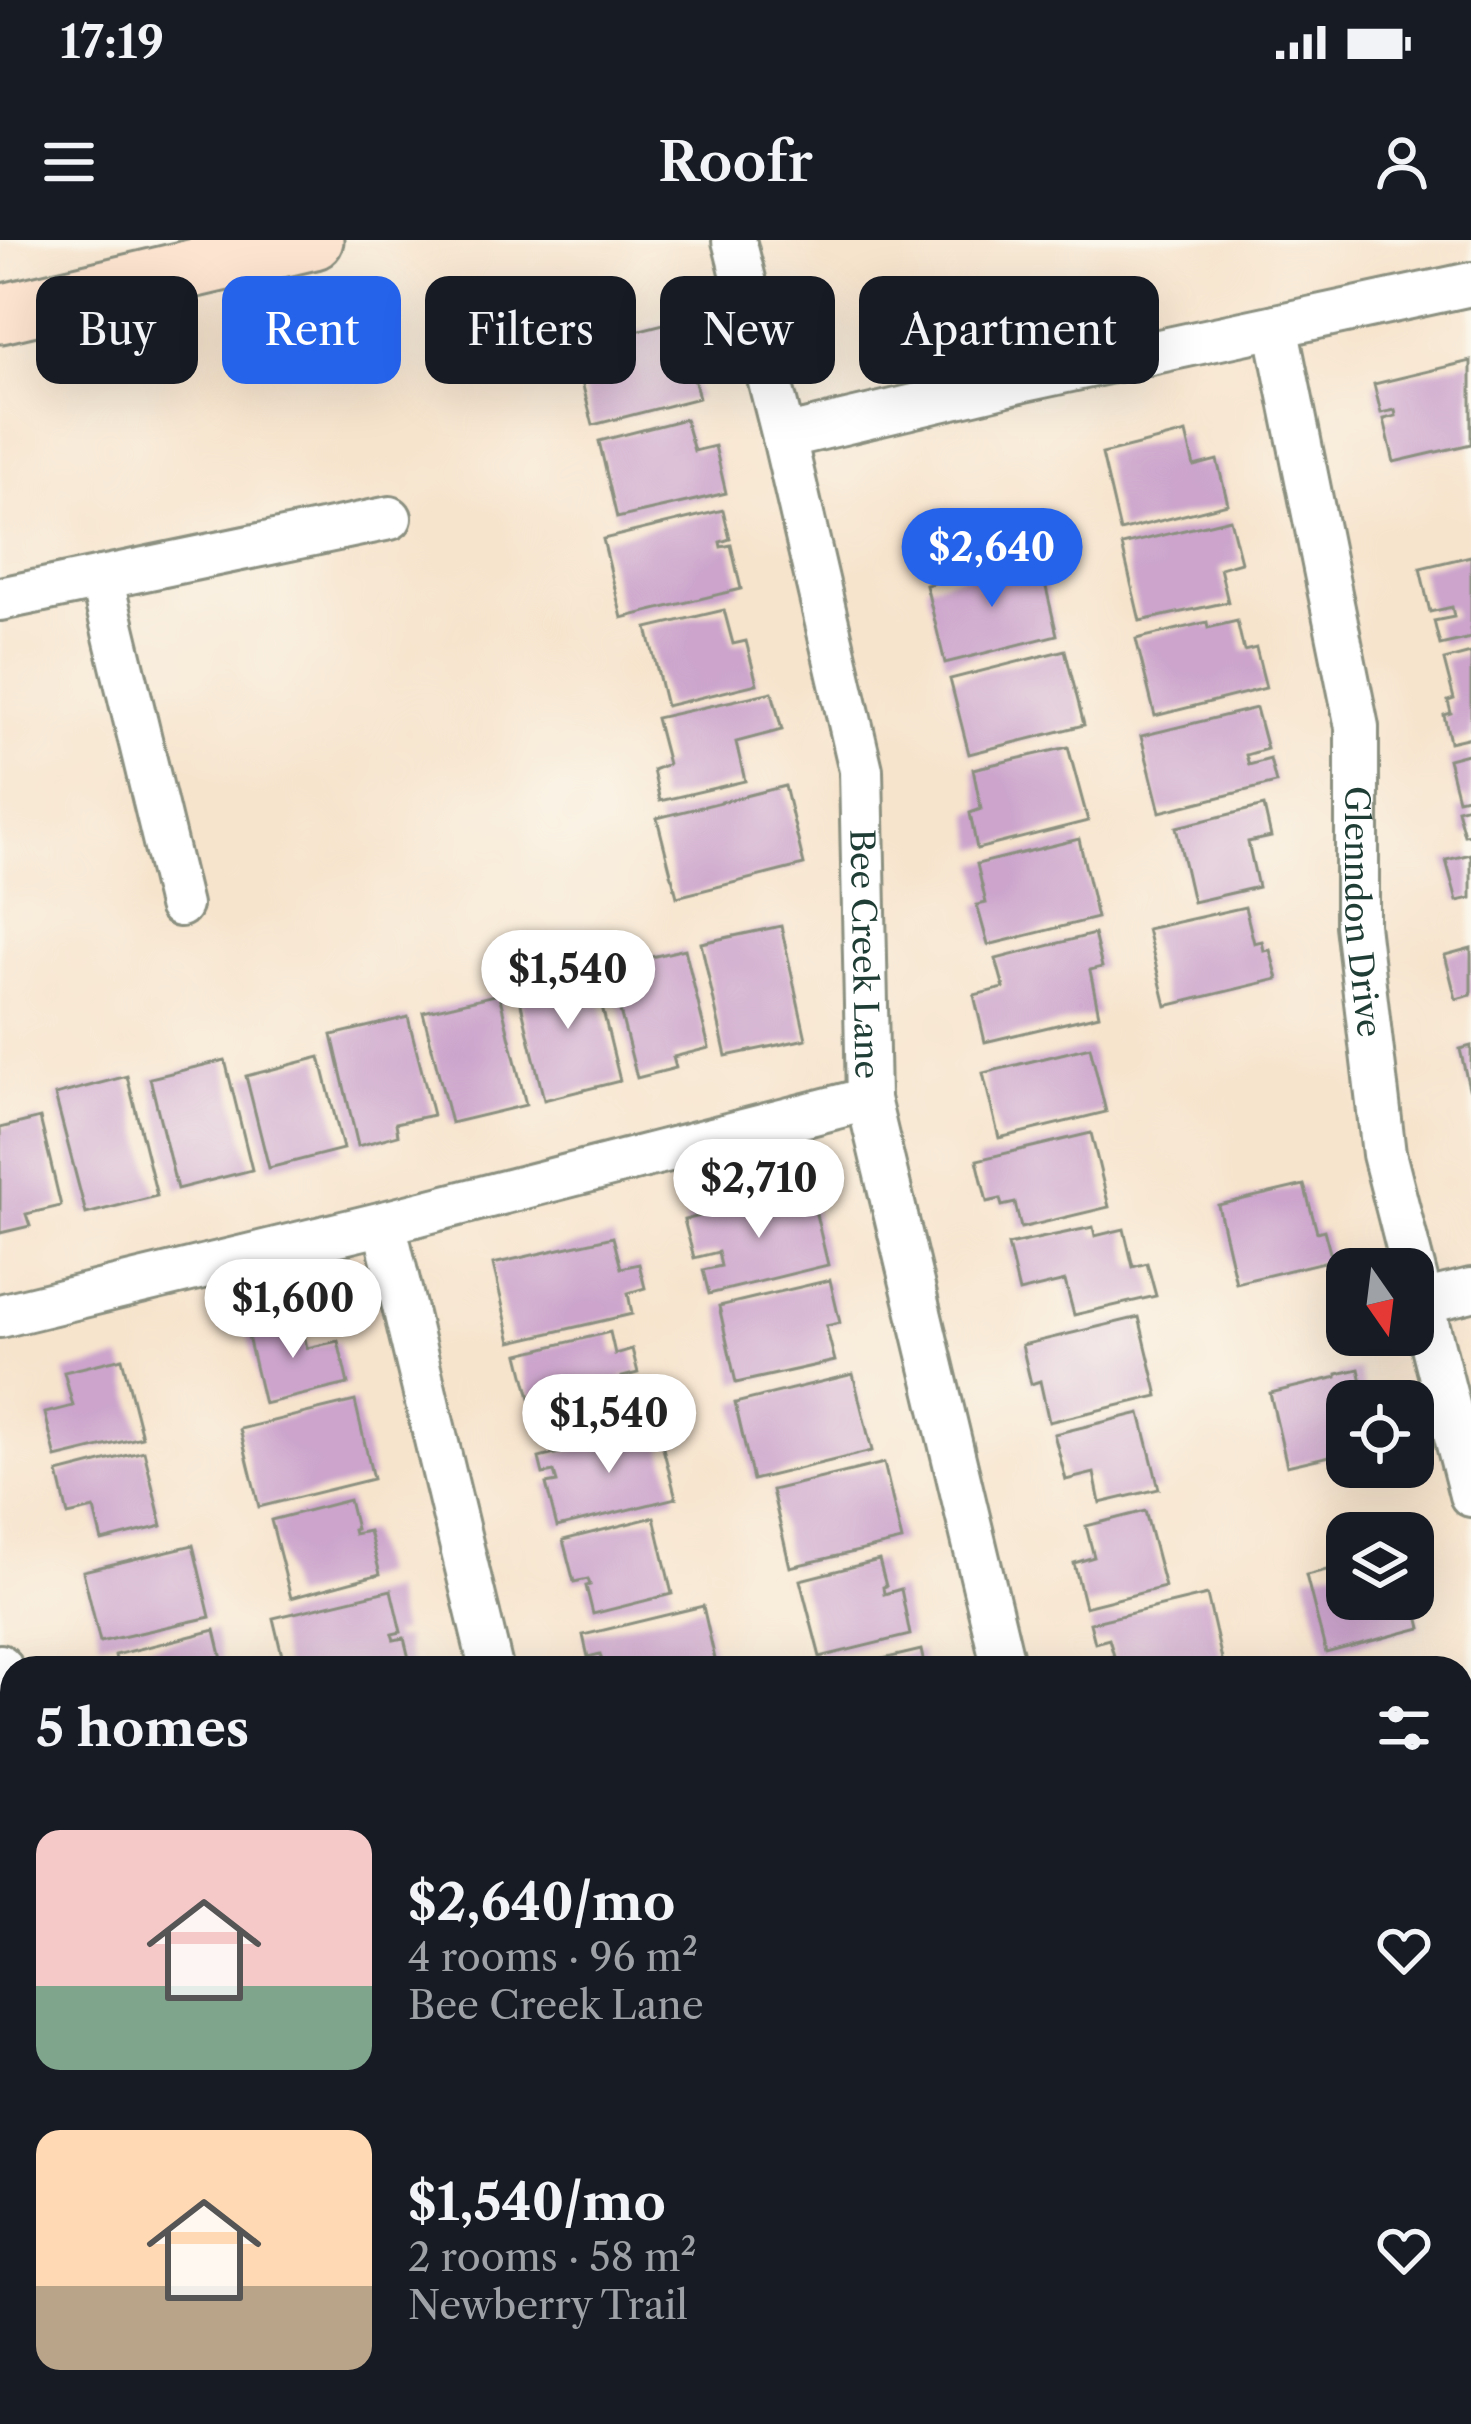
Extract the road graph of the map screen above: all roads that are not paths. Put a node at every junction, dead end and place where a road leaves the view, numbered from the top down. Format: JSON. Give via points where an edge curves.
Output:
{"nodes":[{"id":1,"x":314,"y":240,"type":"edge"},
{"id":2,"x":734,"y":240,"type":"edge"},
{"id":3,"x":1471,"y":284,"type":"edge"},
{"id":4,"x":0,"y":314,"type":"edge"},
{"id":5,"x":1276,"y":326,"type":"junction"},
{"id":6,"x":784,"y":437,"type":"junction"},
{"id":7,"x":390,"y":518,"type":"dead end"},
{"id":8,"x":100,"y":578,"type":"junction"},
{"id":9,"x":0,"y":599,"type":"edge"},
{"id":10,"x":180,"y":905,"type":"dead end"},
{"id":11,"x":868,"y":1099,"type":"junction"},
{"id":12,"x":384,"y":1223,"type":"junction"},
{"id":13,"x":1408,"y":1248,"type":"edge"},
{"id":14,"x":1471,"y":1290,"type":"edge"},
{"id":15,"x":1434,"y":1299,"type":"edge"},
{"id":16,"x":0,"y":1316,"type":"edge"},
{"id":17,"x":1434,"y":1350,"type":"edge"},
{"id":18,"x":1471,"y":1496,"type":"edge"},
{"id":19,"x":488,"y":1656,"type":"edge"},
{"id":20,"x":1001,"y":1656,"type":"edge"}],
"edges":[{"from":1,"to":4,"type":"main road"},
{"from":2,"to":6,"type":"street","name":"Bee Creek Lane"},
{"from":3,"to":5,"type":"street"},
{"from":5,"to":6,"type":"street"},
{"from":5,"to":13,"type":"street","name":"Glenndon Drive","via":[[1357,727],[1357,926],[1384,1154]]},
{"from":6,"to":11,"type":"street","name":"Bee Creek Lane","via":[[861,770]]},
{"from":7,"to":8,"type":"street"},
{"from":8,"to":9,"type":"street"},
{"from":8,"to":10,"type":"street"},
{"from":11,"to":12,"type":"street"},
{"from":11,"to":20,"type":"street","name":"Bee Creek Lane"},
{"from":12,"to":16,"type":"street"},
{"from":12,"to":19,"type":"street"},
{"from":14,"to":15,"type":"street"},
{"from":17,"to":18,"type":"street","name":"Glenndon Drive"}]}
